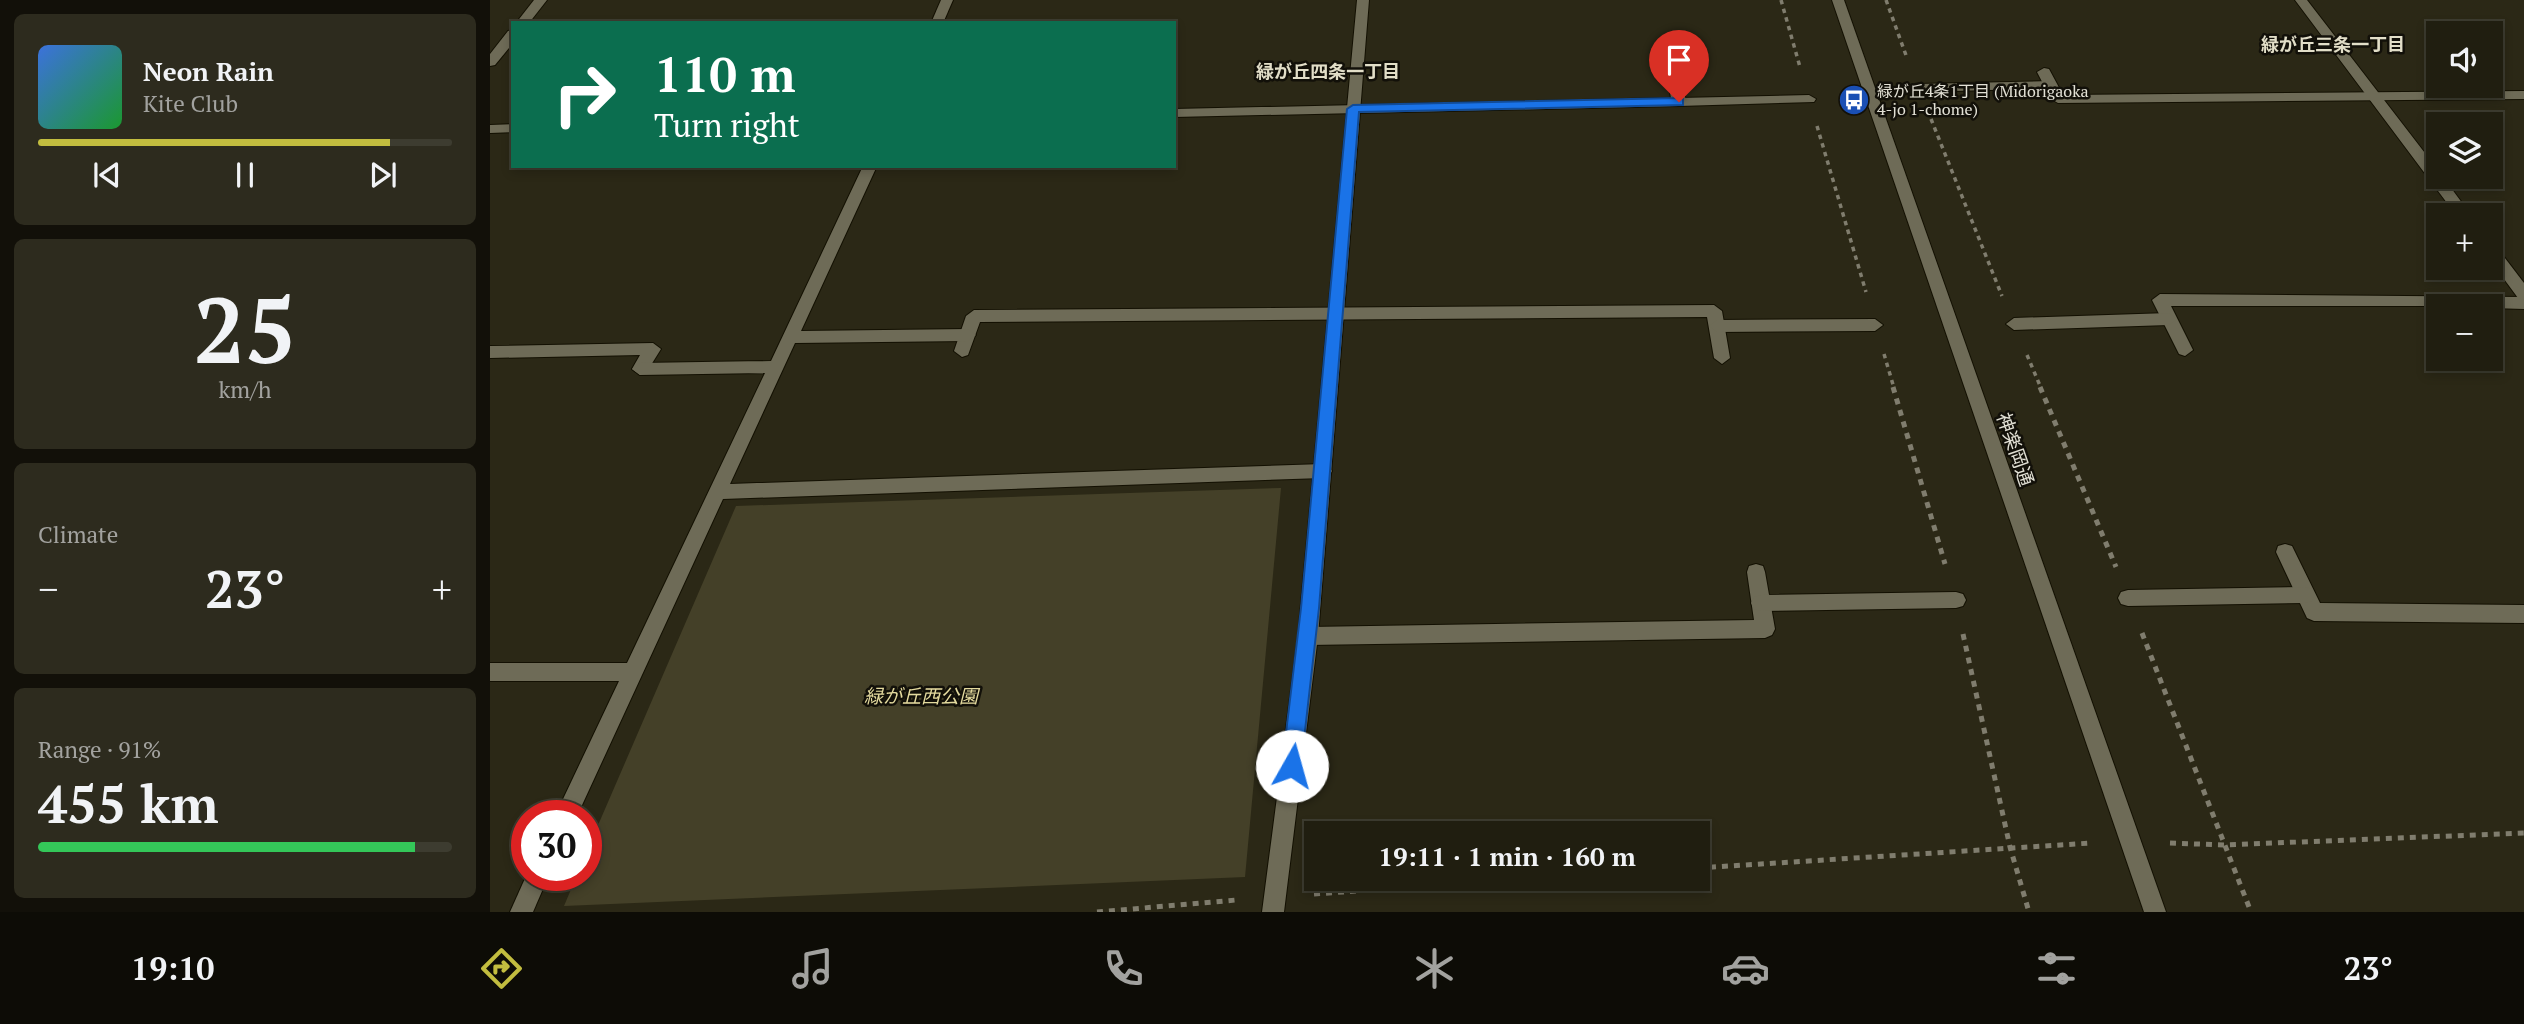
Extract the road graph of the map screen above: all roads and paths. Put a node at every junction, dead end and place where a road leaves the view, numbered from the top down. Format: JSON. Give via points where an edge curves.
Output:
{"nodes":[{"id":1,"x":541,"y":0,"type":"edge"},
{"id":2,"x":947,"y":0,"type":"edge"},
{"id":3,"x":1363,"y":0,"type":"edge"},
{"id":4,"x":1781,"y":0,"type":"edge"},
{"id":5,"x":1838,"y":0,"type":"edge"},
{"id":6,"x":1886,"y":0,"type":"edge"},
{"id":7,"x":2301,"y":0,"type":"edge"},
{"id":8,"x":524,"y":21,"type":"edge"},
{"id":9,"x":938,"y":21,"type":"edge"},
{"id":10,"x":511,"y":36,"type":"edge"},
{"id":11,"x":490,"y":62,"type":"edge"},
{"id":12,"x":1674,"y":76,"type":"dead end"},
{"id":13,"x":1918,"y":88,"type":"junction"},
{"id":14,"x":2524,"y":95,"type":"edge"},
{"id":15,"x":2374,"y":96,"type":"junction"},
{"id":16,"x":1810,"y":99,"type":"junction"},
{"id":17,"x":1679,"y":102,"type":"junction"},
{"id":18,"x":1353,"y":109,"type":"junction"},
{"id":19,"x":1176,"y":113,"type":"edge"},
{"id":20,"x":511,"y":128,"type":"edge"},
{"id":21,"x":490,"y":129,"type":"edge"},
{"id":22,"x":869,"y":168,"type":"edge"},
{"id":23,"x":2455,"y":203,"type":"edge"},
{"id":24,"x":2503,"y":266,"type":"edge"},
{"id":25,"x":2524,"y":294,"type":"edge"},
{"id":26,"x":2524,"y":303,"type":"edge"},
{"id":27,"x":1337,"y":314,"type":"junction"},
{"id":28,"x":2169,"y":319,"type":"junction"},
{"id":29,"x":2014,"y":324,"type":"junction"},
{"id":30,"x":1875,"y":325,"type":"junction"},
{"id":31,"x":1717,"y":327,"type":"junction"},
{"id":32,"x":968,"y":335,"type":"junction"},
{"id":33,"x":790,"y":337,"type":"junction"},
{"id":34,"x":962,"y":351,"type":"dead end"},
{"id":35,"x":2185,"y":351,"type":"dead end"},
{"id":36,"x":490,"y":352,"type":"edge"},
{"id":37,"x":1722,"y":358,"type":"dead end"},
{"id":38,"x":776,"y":367,"type":"junction"},
{"id":39,"x":1323,"y":471,"type":"junction"},
{"id":40,"x":717,"y":492,"type":"junction"},
{"id":41,"x":2285,"y":552,"type":"dead end"},
{"id":42,"x":1756,"y":572,"type":"dead end"},
{"id":43,"x":2305,"y":595,"type":"junction"},
{"id":44,"x":2128,"y":598,"type":"junction"},
{"id":45,"x":1956,"y":600,"type":"junction"},
{"id":46,"x":1762,"y":603,"type":"junction"},
{"id":47,"x":2524,"y":614,"type":"edge"},
{"id":48,"x":1308,"y":636,"type":"junction"},
{"id":49,"x":490,"y":672,"type":"edge"},
{"id":50,"x":633,"y":672,"type":"junction"},
{"id":51,"x":573,"y":800,"type":"edge"},
{"id":52,"x":2524,"y":833,"type":"edge"},
{"id":53,"x":2224,"y":845,"type":"junction"},
{"id":54,"x":2010,"y":847,"type":"junction"},
{"id":55,"x":1710,"y":867,"type":"edge"},
{"id":56,"x":531,"y":891,"type":"edge"},
{"id":57,"x":1407,"y":891,"type":"edge"},
{"id":58,"x":1274,"y":904,"type":"edge"},
{"id":59,"x":521,"y":912,"type":"edge"},
{"id":60,"x":1097,"y":912,"type":"edge"},
{"id":61,"x":2029,"y":912,"type":"edge"},
{"id":62,"x":2155,"y":912,"type":"edge"},
{"id":63,"x":2251,"y":912,"type":"edge"}],
"edges":[{"from":1,"to":8,"type":"street"},
{"from":2,"to":9,"type":"street"},
{"from":3,"to":18,"type":"street"},
{"from":4,"to":16,"type":"path"},
{"from":5,"to":62,"type":"street","name":"神楽岡通"},
{"from":6,"to":13,"type":"path"},
{"from":7,"to":15,"type":"street"},
{"from":10,"to":11,"type":"street"},
{"from":12,"to":17,"type":"street"},
{"from":13,"to":15,"type":"street","via":[[2048,79],[2058,99]]},
{"from":13,"to":29,"type":"path"},
{"from":14,"to":15,"type":"street"},
{"from":15,"to":23,"type":"street"},
{"from":16,"to":17,"type":"street"},
{"from":16,"to":30,"type":"path"},
{"from":17,"to":18,"type":"street"},
{"from":18,"to":19,"type":"street"},
{"from":18,"to":27,"type":"street"},
{"from":20,"to":21,"type":"street"},
{"from":22,"to":33,"type":"street"},
{"from":24,"to":25,"type":"street"},
{"from":26,"to":28,"type":"street","via":[[2160,300]]},
{"from":27,"to":31,"type":"street","via":[[1714,311]]},
{"from":27,"to":32,"type":"street","via":[[974,316]]},
{"from":27,"to":39,"type":"street"},
{"from":28,"to":29,"type":"street"},
{"from":28,"to":35,"type":"street"},
{"from":29,"to":44,"type":"path"},
{"from":30,"to":31,"type":"street"},
{"from":30,"to":45,"type":"path"},
{"from":31,"to":37,"type":"street"},
{"from":32,"to":33,"type":"street"},
{"from":32,"to":34,"type":"street"},
{"from":33,"to":38,"type":"street"},
{"from":36,"to":38,"type":"street","via":[[653,349],[640,369]]},
{"from":38,"to":40,"type":"street"},
{"from":39,"to":40,"type":"street"},
{"from":39,"to":48,"type":"street"},
{"from":40,"to":50,"type":"street"},
{"from":41,"to":43,"type":"street"},
{"from":42,"to":46,"type":"street"},
{"from":43,"to":44,"type":"street"},
{"from":43,"to":47,"type":"street","via":[[2314,612]]},
{"from":44,"to":53,"type":"path"},
{"from":45,"to":46,"type":"street"},
{"from":45,"to":54,"type":"path"},
{"from":46,"to":48,"type":"street","via":[[1765,629]]},
{"from":48,"to":58,"type":"street"},
{"from":49,"to":50,"type":"street"},
{"from":50,"to":51,"type":"street"},
{"from":52,"to":53,"type":"path"},
{"from":53,"to":63,"type":"path"},
{"from":54,"to":55,"type":"path"},
{"from":54,"to":61,"type":"path"},
{"from":56,"to":59,"type":"street"},
{"from":57,"to":58,"type":"path"},
{"from":58,"to":60,"type":"path"}]}
